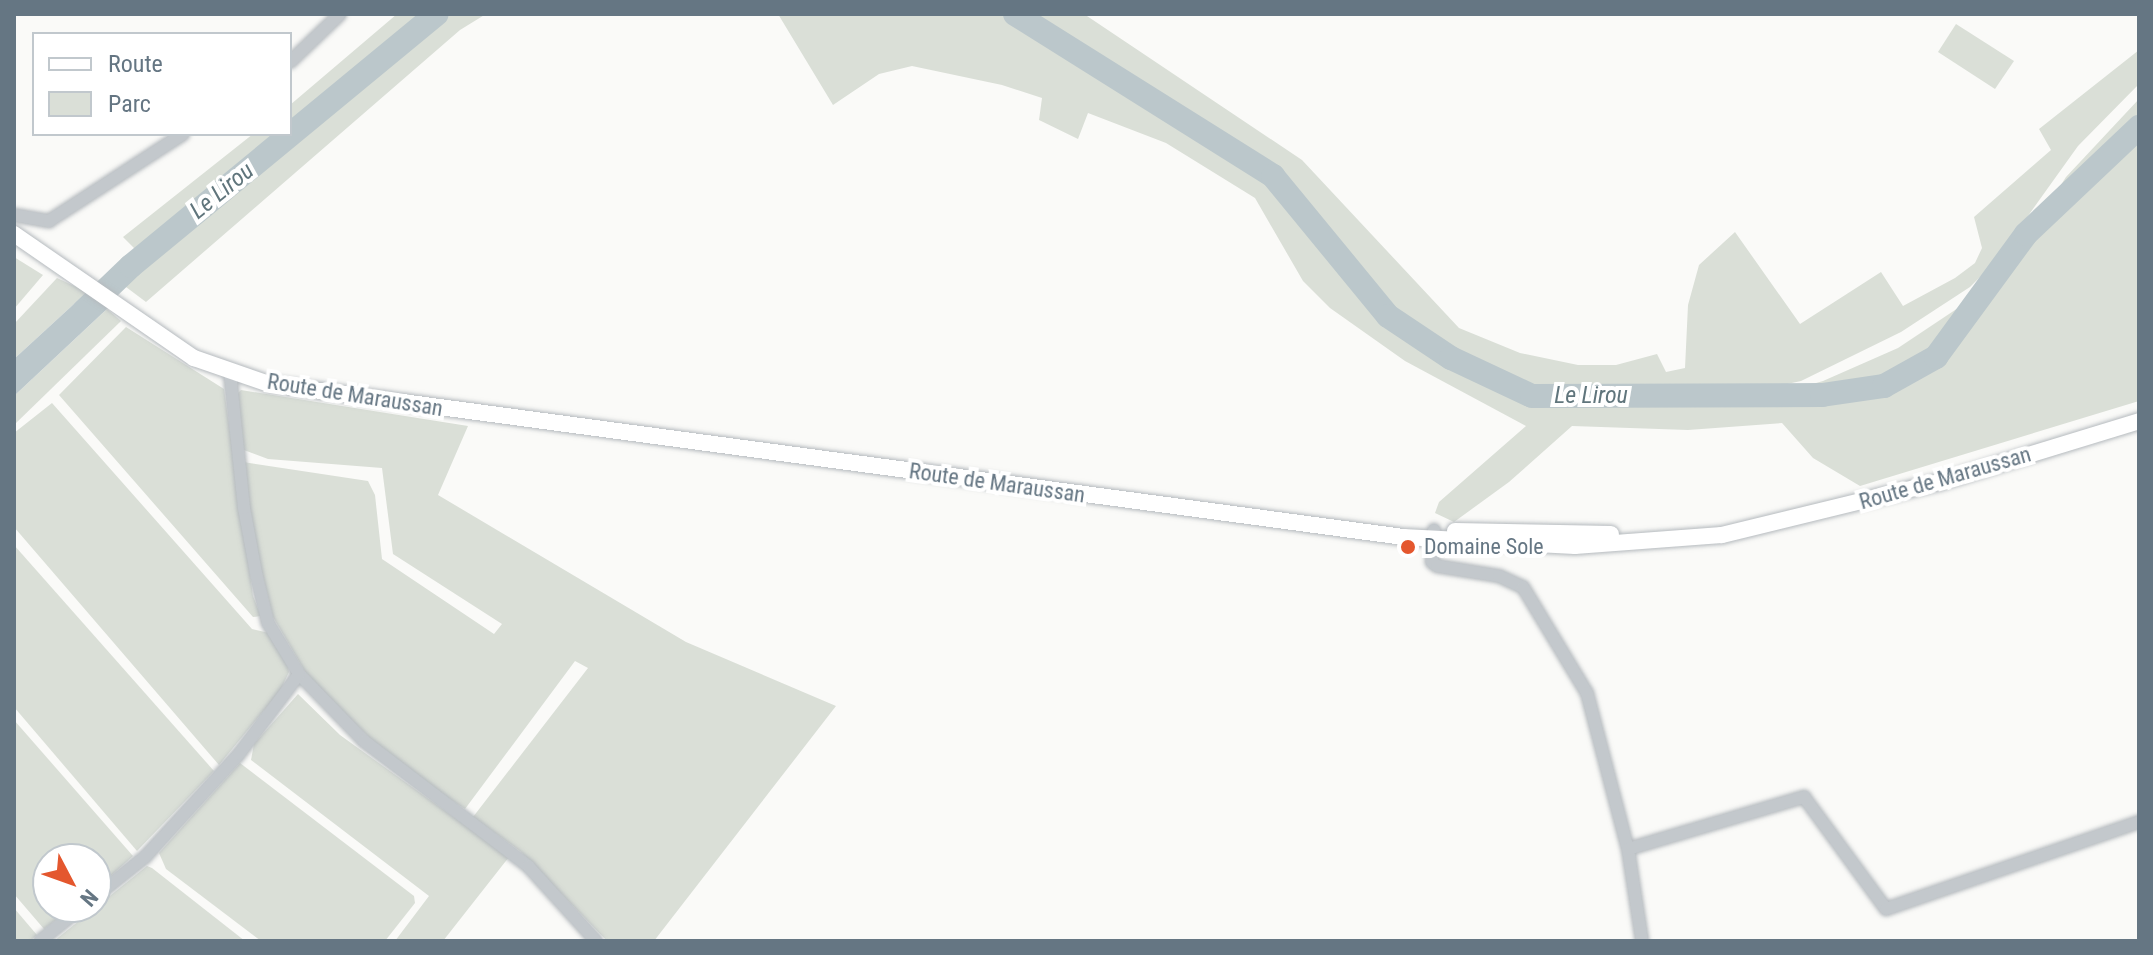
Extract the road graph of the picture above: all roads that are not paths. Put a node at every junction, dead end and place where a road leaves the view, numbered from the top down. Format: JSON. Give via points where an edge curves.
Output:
{"nodes":[{"id":1,"x":340,"y":14,"type":"edge"},
{"id":2,"x":292,"y":60,"type":"edge"},
{"id":3,"x":180,"y":136,"type":"edge"},
{"id":4,"x":14,"y":215,"type":"edge"},
{"id":5,"x":15,"y":235,"type":"edge"},
{"id":6,"x":239,"y":375,"type":"junction"},
{"id":7,"x":2139,"y":421,"type":"edge"},
{"id":8,"x":1433,"y":535,"type":"junction"},
{"id":9,"x":299,"y":674,"type":"junction"},
{"id":10,"x":2139,"y":822,"type":"edge"},
{"id":11,"x":1628,"y":849,"type":"junction"},
{"id":12,"x":112,"y":883,"type":"edge"},
{"id":13,"x":62,"y":923,"type":"edge"},
{"id":14,"x":40,"y":941,"type":"edge"},
{"id":15,"x":596,"y":941,"type":"edge"},
{"id":16,"x":1642,"y":941,"type":"edge"}],
"edges":[{"from":1,"to":2,"type":"street"},
{"from":3,"to":4,"type":"street","via":[[49,221]]},
{"from":5,"to":6,"type":"main road","name":"Route de Maraussan","via":[[194,358]]},
{"from":6,"to":8,"type":"main road","name":"Route de Maraussan"},
{"from":6,"to":9,"type":"street","via":[[244,508],[257,578],[268,623]]},
{"from":7,"to":8,"type":"main road","name":"Route de Maraussan","via":[[1940,482],[1749,527]]},
{"from":8,"to":11,"type":"street","via":[[1432,562],[1437,566],[1499,576],[1523,587],[1587,693]]},
{"from":9,"to":12,"type":"street","via":[[239,754],[145,857]]},
{"from":9,"to":15,"type":"street","via":[[364,741],[528,866]]},
{"from":10,"to":11,"type":"street","via":[[1886,909],[1804,797]]},
{"from":11,"to":16,"type":"street"},
{"from":13,"to":14,"type":"street"}]}
